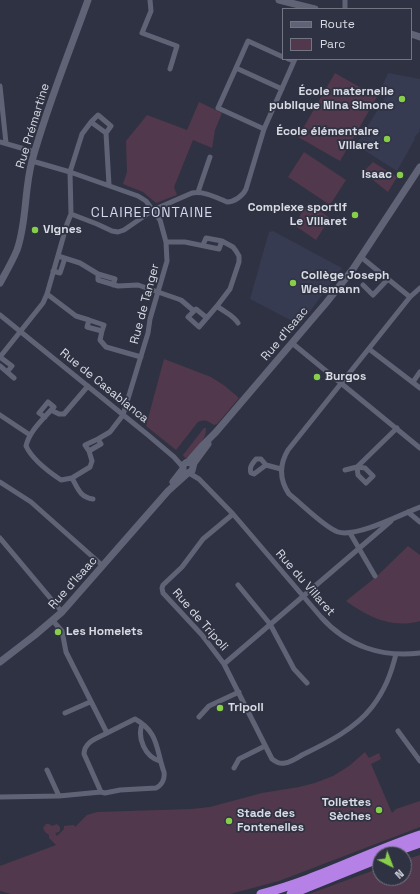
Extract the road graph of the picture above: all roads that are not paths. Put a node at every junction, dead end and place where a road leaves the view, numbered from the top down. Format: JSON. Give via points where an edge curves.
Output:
{"nodes":[{"id":1,"x":88,"y":0,"type":"edge"},
{"id":2,"x":150,"y":0,"type":"edge"},
{"id":3,"x":288,"y":1,"type":"edge"},
{"id":4,"x":309,"y":8,"type":"edge"},
{"id":5,"x":282,"y":57,"type":"edge"},
{"id":6,"x":294,"y":60,"type":"edge"},
{"id":7,"x":170,"y":68,"type":"dead end"},
{"id":8,"x":236,"y":68,"type":"junction"},
{"id":9,"x":0,"y":86,"type":"edge"},
{"id":10,"x":282,"y":89,"type":"junction"},
{"id":11,"x":2,"y":108,"type":"edge"},
{"id":12,"x":91,"y":122,"type":"junction"},
{"id":13,"x":264,"y":129,"type":"junction"},
{"id":14,"x":106,"y":133,"type":"junction"},
{"id":15,"x":0,"y":142,"type":"edge"},
{"id":16,"x":6,"y":143,"type":"junction"},
{"id":17,"x":35,"y":152,"type":"junction"},
{"id":18,"x":210,"y":157,"type":"dead end"},
{"id":19,"x":32,"y":161,"type":"junction"},
{"id":20,"x":420,"y":167,"type":"edge"},
{"id":21,"x":70,"y":172,"type":"junction"},
{"id":22,"x":110,"y":185,"type":"junction"},
{"id":23,"x":198,"y":192,"type":"junction"},
{"id":24,"x":153,"y":210,"type":"junction"},
{"id":25,"x":71,"y":214,"type":"junction"},
{"id":26,"x":222,"y":241,"type":"junction"},
{"id":27,"x":166,"y":242,"type":"junction"},
{"id":28,"x":203,"y":245,"type":"junction"},
{"id":29,"x":58,"y":256,"type":"junction"},
{"id":30,"x":361,"y":257,"type":"junction"},
{"id":31,"x":65,"y":258,"type":"junction"},
{"id":32,"x":53,"y":271,"type":"junction"},
{"id":33,"x":388,"y":279,"type":"junction"},
{"id":34,"x":0,"y":283,"type":"edge"},
{"id":35,"x":363,"y":285,"type":"dead end"},
{"id":36,"x":420,"y":288,"type":"edge"},
{"id":37,"x":158,"y":292,"type":"junction"},
{"id":38,"x":47,"y":294,"type":"junction"},
{"id":39,"x":410,"y":297,"type":"junction"},
{"id":40,"x":217,"y":306,"type":"junction"},
{"id":41,"x":194,"y":311,"type":"junction"},
{"id":42,"x":0,"y":315,"type":"edge"},
{"id":43,"x":207,"y":318,"type":"junction"},
{"id":44,"x":238,"y":323,"type":"dead end"},
{"id":45,"x":21,"y":332,"type":"junction"},
{"id":46,"x":292,"y":343,"type":"junction"},
{"id":47,"x":368,"y":349,"type":"junction"},
{"id":48,"x":0,"y":357,"type":"edge"},
{"id":49,"x":141,"y":357,"type":"junction"},
{"id":50,"x":0,"y":366,"type":"edge"},
{"id":51,"x":7,"y":372,"type":"junction"},
{"id":52,"x":420,"y":372,"type":"edge"},
{"id":53,"x":14,"y":378,"type":"dead end"},
{"id":54,"x":413,"y":382,"type":"junction"},
{"id":55,"x":340,"y":383,"type":"junction"},
{"id":56,"x":88,"y":386,"type":"junction"},
{"id":57,"x":420,"y":388,"type":"edge"},
{"id":58,"x":51,"y":410,"type":"junction"},
{"id":59,"x":0,"y":415,"type":"edge"},
{"id":60,"x":122,"y":415,"type":"junction"},
{"id":61,"x":45,"y":417,"type":"junction"},
{"id":62,"x":397,"y":428,"type":"junction"},
{"id":63,"x":30,"y":435,"type":"junction"},
{"id":64,"x":420,"y":448,"type":"edge"},
{"id":65,"x":266,"y":465,"type":"dead end"},
{"id":66,"x":188,"y":468,"type":"junction"},
{"id":67,"x":281,"y":469,"type":"junction"},
{"id":68,"x":345,"y":470,"type":"dead end"},
{"id":69,"x":72,"y":478,"type":"junction"},
{"id":70,"x":0,"y":482,"type":"edge"},
{"id":71,"x":93,"y":499,"type":"dead end"},
{"id":72,"x":420,"y":507,"type":"edge"},
{"id":73,"x":408,"y":512,"type":"junction"},
{"id":74,"x":232,"y":514,"type":"junction"},
{"id":75,"x":393,"y":519,"type":"junction"},
{"id":76,"x":420,"y":522,"type":"edge"},
{"id":77,"x":350,"y":533,"type":"junction"},
{"id":78,"x":0,"y":538,"type":"edge"},
{"id":79,"x":359,"y":548,"type":"junction"},
{"id":80,"x":103,"y":566,"type":"junction"},
{"id":81,"x":375,"y":576,"type":"dead end"},
{"id":82,"x":238,"y":585,"type":"dead end"},
{"id":83,"x":303,"y":596,"type":"junction"},
{"id":84,"x":62,"y":612,"type":"junction"},
{"id":85,"x":53,"y":621,"type":"junction"},
{"id":86,"x":270,"y":624,"type":"junction"},
{"id":87,"x":420,"y":653,"type":"edge"},
{"id":88,"x":396,"y":654,"type":"junction"},
{"id":89,"x":0,"y":662,"type":"edge"},
{"id":90,"x":224,"y":664,"type":"junction"},
{"id":91,"x":307,"y":684,"type":"dead end"},
{"id":92,"x":239,"y":692,"type":"junction"},
{"id":93,"x":90,"y":702,"type":"junction"},
{"id":94,"x":65,"y":714,"type":"dead end"},
{"id":95,"x":199,"y":717,"type":"dead end"},
{"id":96,"x":142,"y":724,"type":"junction"},
{"id":97,"x":398,"y":731,"type":"dead end"},
{"id":98,"x":107,"y":732,"type":"junction"},
{"id":99,"x":265,"y":746,"type":"junction"},
{"id":100,"x":160,"y":761,"type":"junction"},
{"id":101,"x":420,"y":761,"type":"edge"},
{"id":102,"x":234,"y":768,"type":"dead end"},
{"id":103,"x":47,"y":770,"type":"dead end"},
{"id":104,"x":101,"y":792,"type":"junction"},
{"id":105,"x":59,"y":796,"type":"junction"},
{"id":106,"x":0,"y":797,"type":"edge"},
{"id":107,"x":419,"y":837,"type":"edge"},
{"id":108,"x":406,"y":846,"type":"edge"},
{"id":109,"x":372,"y":861,"type":"edge"},
{"id":110,"x":261,"y":894,"type":"edge"},
{"id":111,"x":291,"y":894,"type":"edge"}],
"edges":[{"from":1,"to":17,"type":"street","name":"Rue Prémartine"},
{"from":2,"to":7,"type":"street","via":[[151,11],[142,33],[177,46]]},
{"from":3,"to":4,"type":"street"},
{"from":5,"to":8,"type":"street","via":[[248,41]]},
{"from":6,"to":10,"type":"street"},
{"from":8,"to":10,"type":"street"},
{"from":8,"to":13,"type":"street","via":[[218,108]]},
{"from":9,"to":11,"type":"street"},
{"from":10,"to":13,"type":"street"},
{"from":11,"to":16,"type":"street"},
{"from":12,"to":14,"type":"street"},
{"from":12,"to":14,"type":"street","via":[[98,115],[111,126]]},
{"from":12,"to":21,"type":"street","via":[[82,134]]},
{"from":13,"to":23,"type":"street","via":[[244,193],[227,202]]},
{"from":14,"to":22,"type":"street"},
{"from":15,"to":16,"type":"street"},
{"from":16,"to":17,"type":"street"},
{"from":17,"to":19,"type":"street","name":"Rue Prémartine"},
{"from":18,"to":23,"type":"street"},
{"from":19,"to":21,"type":"street","name":"Rue de Tanger"},
{"from":19,"to":34,"type":"street","name":"Rue Prémartine","via":[[17,249]]},
{"from":20,"to":30,"type":"street","name":"Rue d'Isaac"},
{"from":21,"to":22,"type":"street","name":"Rue de Tanger"},
{"from":21,"to":25,"type":"street"},
{"from":22,"to":24,"type":"street","name":"Rue de Tanger","via":[[138,196]]},
{"from":23,"to":24,"type":"street","via":[[180,197]]},
{"from":24,"to":25,"type":"street","via":[[118,232]]},
{"from":24,"to":27,"type":"street","name":"Rue de Tanger","via":[[160,220]]},
{"from":25,"to":29,"type":"street"},
{"from":26,"to":28,"type":"street","via":[[206,238]]},
{"from":26,"to":28,"type":"street","via":[[219,249]]},
{"from":26,"to":40,"type":"street","via":[[233,247],[239,256],[230,289]]},
{"from":27,"to":28,"type":"street"},
{"from":27,"to":37,"type":"street","name":"Rue de Tanger","via":[[167,261]]},
{"from":29,"to":31,"type":"street"},
{"from":29,"to":32,"type":"street"},
{"from":30,"to":33,"type":"street"},
{"from":30,"to":46,"type":"street","name":"Rue d'Isaac"},
{"from":31,"to":32,"type":"street","via":[[60,274]]},
{"from":31,"to":37,"type":"street","via":[[80,263],[98,274],[98,280],[118,286],[138,285]]},
{"from":32,"to":38,"type":"street"},
{"from":33,"to":35,"type":"street","via":[[373,295]]},
{"from":33,"to":39,"type":"street"},
{"from":36,"to":39,"type":"street"},
{"from":37,"to":41,"type":"street","via":[[181,300]]},
{"from":37,"to":49,"type":"street","name":"Rue de Tanger"},
{"from":38,"to":45,"type":"street"},
{"from":38,"to":49,"type":"street","via":[[76,316],[89,320],[87,327],[102,331],[100,340],[106,347]]},
{"from":39,"to":47,"type":"street"},
{"from":40,"to":43,"type":"street"},
{"from":40,"to":44,"type":"street"},
{"from":41,"to":43,"type":"street","via":[[196,309]]},
{"from":41,"to":43,"type":"street","via":[[188,317],[199,327]]},
{"from":42,"to":45,"type":"street","name":"Rue de Casablanca"},
{"from":45,"to":48,"type":"street"},
{"from":45,"to":56,"type":"street","name":"Rue de Casablanca"},
{"from":46,"to":55,"type":"street"},
{"from":46,"to":66,"type":"street","name":"Rue d'Isaac","via":[[202,446]]},
{"from":47,"to":54,"type":"street"},
{"from":47,"to":55,"type":"street"},
{"from":48,"to":51,"type":"street","via":[[12,366]]},
{"from":49,"to":60,"type":"street","name":"Rue de Tanger"},
{"from":50,"to":51,"type":"street"},
{"from":51,"to":53,"type":"street"},
{"from":52,"to":54,"type":"street"},
{"from":54,"to":57,"type":"street"},
{"from":55,"to":62,"type":"street"},
{"from":55,"to":67,"type":"street","via":[[288,450]]},
{"from":56,"to":58,"type":"street","via":[[64,414]]},
{"from":56,"to":60,"type":"street","name":"Rue de Casablanca"},
{"from":58,"to":61,"type":"street"},
{"from":58,"to":61,"type":"street","via":[[54,406],[48,402],[39,413]]},
{"from":59,"to":63,"type":"street"},
{"from":60,"to":66,"type":"street","name":"Rue de Casablanca"},
{"from":60,"to":69,"type":"street","name":"Rue de Tanger","via":[[110,432],[98,439],[101,444],[88,451],[92,461],[90,467]]},
{"from":61,"to":63,"type":"street"},
{"from":62,"to":64,"type":"street"},
{"from":62,"to":68,"type":"street","via":[[357,467]]},
{"from":63,"to":69,"type":"street","via":[[26,446],[33,457],[61,480]]},
{"from":65,"to":67,"type":"street"},
{"from":66,"to":74,"type":"street","name":"Rue du Villaret"},
{"from":66,"to":80,"type":"street","name":"Rue d'Isaac"},
{"from":67,"to":77,"type":"street","via":[[282,481],[289,494],[330,528]]},
{"from":69,"to":71,"type":"street","via":[[80,493],[86,498]]},
{"from":70,"to":80,"type":"street","via":[[31,502]]},
{"from":72,"to":73,"type":"street"},
{"from":73,"to":75,"type":"street"},
{"from":73,"to":76,"type":"street"},
{"from":74,"to":83,"type":"street","name":"Rue du Villaret"},
{"from":74,"to":90,"type":"street","name":"Rue de Tripoli","via":[[203,539],[162,588],[163,593],[202,635]]},
{"from":75,"to":77,"type":"street"},
{"from":75,"to":79,"type":"street"},
{"from":77,"to":79,"type":"street"},
{"from":78,"to":84,"type":"street"},
{"from":79,"to":81,"type":"street"},
{"from":79,"to":83,"type":"street"},
{"from":80,"to":84,"type":"street","name":"Rue d'Isaac"},
{"from":82,"to":86,"type":"street"},
{"from":83,"to":86,"type":"street"},
{"from":83,"to":88,"type":"street","name":"Rue du Villaret","via":[[329,626],[346,639],[368,649]]},
{"from":84,"to":85,"type":"street","name":"Rue d'Isaac"},
{"from":85,"to":89,"type":"street","name":"Rue d'Isaac"},
{"from":85,"to":93,"type":"street","via":[[63,634],[66,652]]},
{"from":86,"to":90,"type":"street"},
{"from":86,"to":91,"type":"street","via":[[294,669]]},
{"from":87,"to":88,"type":"street","name":"Rue du Villaret"},
{"from":88,"to":99,"type":"street","name":"Rue de Tripoli","via":[[389,681],[382,693],[372,708],[352,726],[328,742],[287,763],[277,763]]},
{"from":90,"to":92,"type":"street","name":"Rue de Tripoli"},
{"from":92,"to":95,"type":"street","via":[[209,706]]},
{"from":92,"to":99,"type":"street","name":"Rue de Tripoli"},
{"from":93,"to":94,"type":"street"},
{"from":93,"to":98,"type":"street"},
{"from":96,"to":98,"type":"street","via":[[135,719]]},
{"from":96,"to":100,"type":"street","via":[[155,740]]},
{"from":96,"to":100,"type":"street","via":[[140,730],[144,747],[149,755]]},
{"from":97,"to":101,"type":"street"},
{"from":98,"to":104,"type":"street","via":[[84,749]]},
{"from":99,"to":102,"type":"street","via":[[239,759]]},
{"from":100,"to":104,"type":"street","via":[[164,776],[160,786]]},
{"from":103,"to":105,"type":"street"},
{"from":104,"to":105,"type":"street"},
{"from":105,"to":106,"type":"street"},
{"from":107,"to":108,"type":"highway"},
{"from":107,"to":110,"type":"highway","via":[[278,890]]},
{"from":109,"to":111,"type":"highway"}]}
